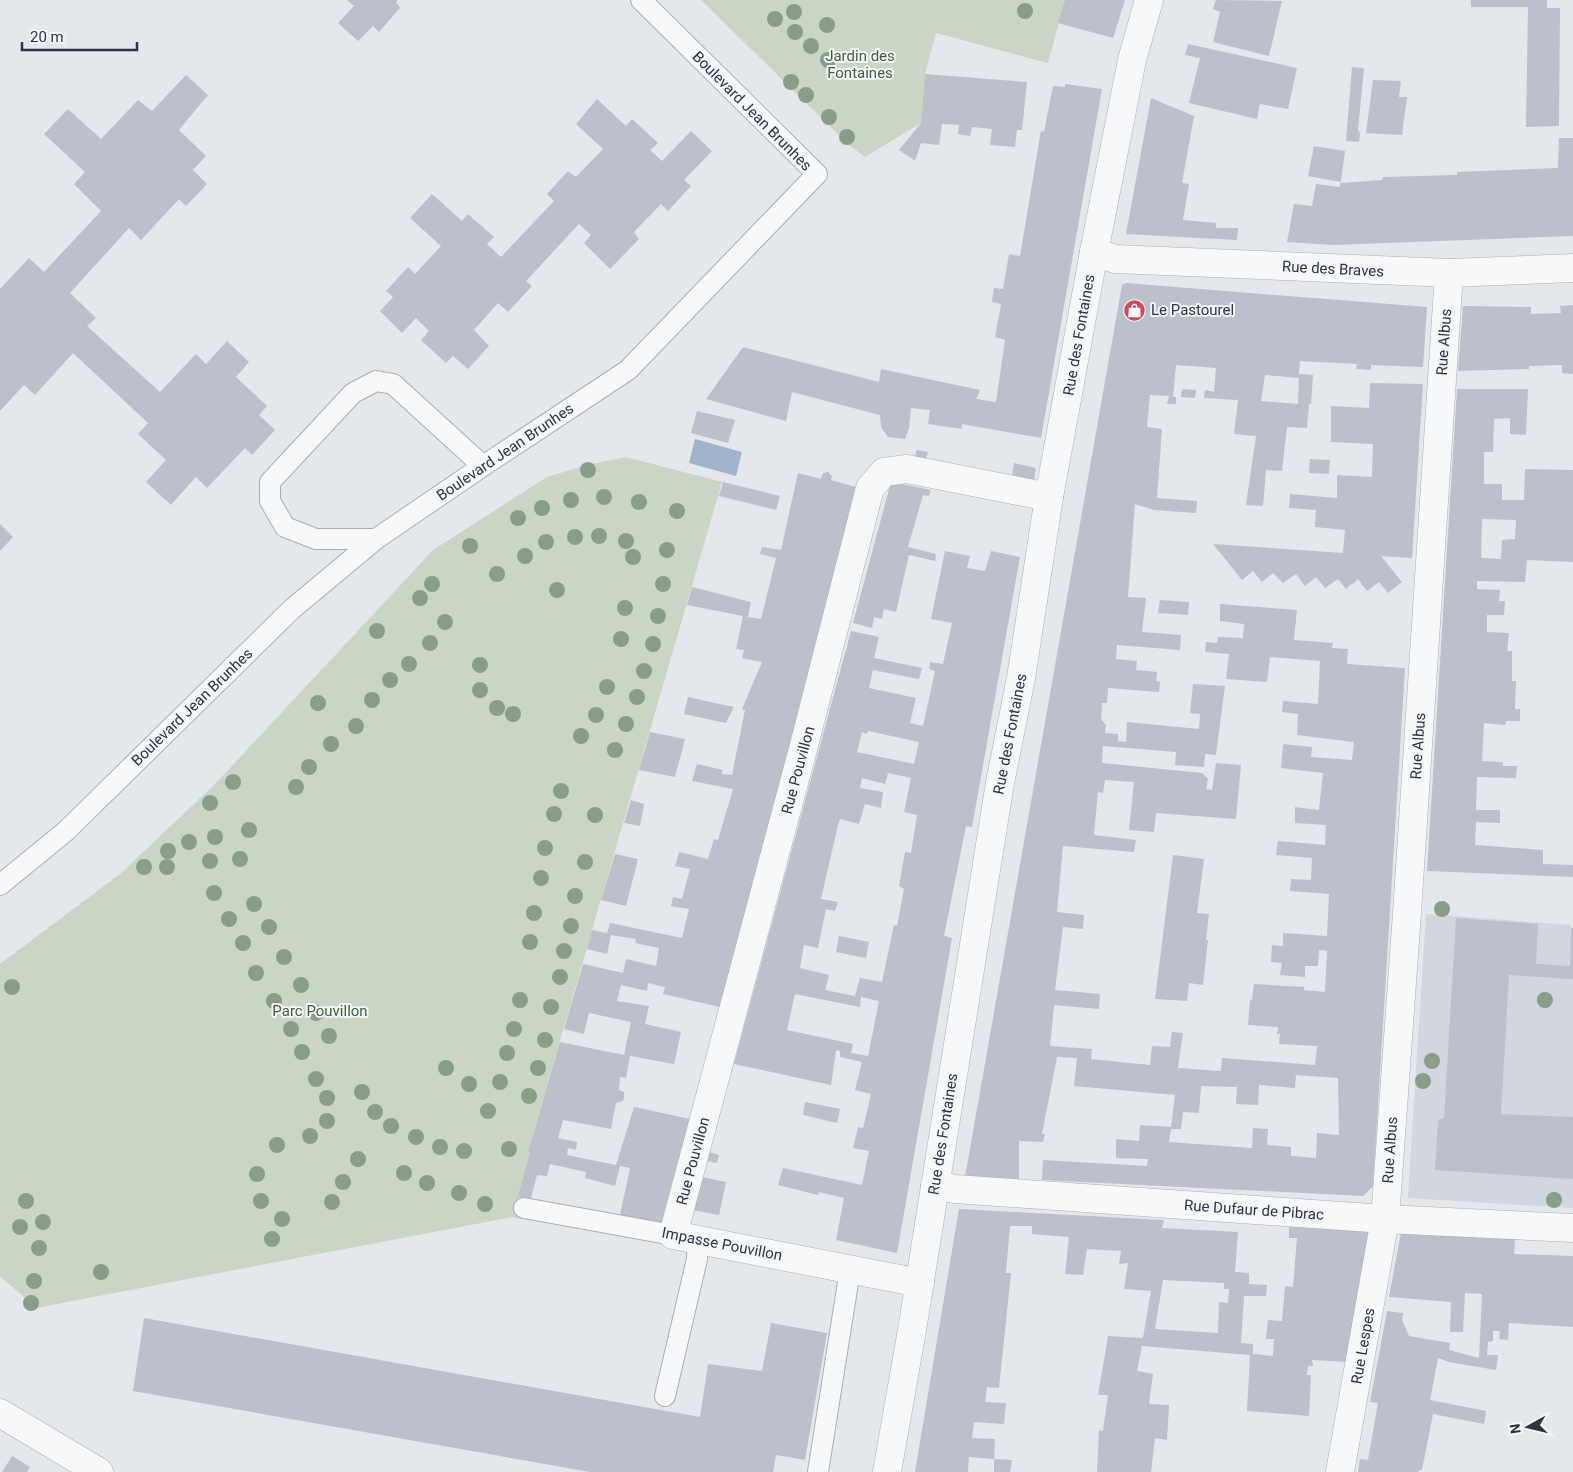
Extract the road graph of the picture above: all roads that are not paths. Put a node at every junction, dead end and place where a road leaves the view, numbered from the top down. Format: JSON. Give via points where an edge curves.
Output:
{"nodes":[{"id":1,"x":641,"y":0,"type":"edge"},
{"id":2,"x":1149,"y":0,"type":"edge"},
{"id":3,"x":1094,"y":252,"type":"junction"},
{"id":4,"x":1573,"y":268,"type":"edge"},
{"id":5,"x":1449,"y":273,"type":"junction"},
{"id":6,"x":483,"y":466,"type":"junction"},
{"id":7,"x":1050,"y":497,"type":"junction"},
{"id":8,"x":376,"y":539,"type":"junction"},
{"id":9,"x":0,"y":885,"type":"edge"},
{"id":10,"x":935,"y":1185,"type":"junction"},
{"id":11,"x":524,"y":1208,"type":"dead end"},
{"id":12,"x":1385,"y":1219,"type":"junction"},
{"id":13,"x":1573,"y":1228,"type":"edge"},
{"id":14,"x":686,"y":1237,"type":"junction"},
{"id":15,"x":850,"y":1270,"type":"junction"},
{"id":16,"x":920,"y":1283,"type":"junction"},
{"id":17,"x":665,"y":1396,"type":"dead end"},
{"id":18,"x":0,"y":1414,"type":"edge"},
{"id":19,"x":100,"y":1472,"type":"edge"},
{"id":20,"x":818,"y":1472,"type":"edge"},
{"id":21,"x":887,"y":1472,"type":"edge"},
{"id":22,"x":1340,"y":1472,"type":"edge"}],
"edges":[{"from":1,"to":6,"type":"lane","name":"Boulevard Jean Brunhes","via":[[817,174],[628,370]]},
{"from":2,"to":3,"type":"street","name":"Rue des Fontaines","via":[[1132,60]]},
{"from":3,"to":5,"type":"street","name":"Rue des Braves","via":[[1115,259]]},
{"from":3,"to":7,"type":"street","name":"Rue des Fontaines"},
{"from":4,"to":5,"type":"street","name":"Rue des Braves"},
{"from":5,"to":12,"type":"street","name":"Rue Albus"},
{"from":6,"to":8,"type":"lane","name":"Boulevard Jean Brunhes"},
{"from":6,"to":8,"type":"lane","via":[[393,384],[376,381],[353,393],[270,482],[270,501],[285,527],[316,539]]},
{"from":7,"to":10,"type":"street","name":"Rue des Fontaines"},
{"from":7,"to":14,"type":"street","name":"Rue Pouvillon","via":[[907,469],[884,472],[870,488]]},
{"from":8,"to":9,"type":"lane","name":"Boulevard Jean Brunhes","via":[[292,610],[66,831]]},
{"from":10,"to":12,"type":"street","name":"Rue Dufaur de Pibrac"},
{"from":10,"to":16,"type":"street","name":"Rue des Fontaines"},
{"from":11,"to":14,"type":"lane","name":"Impasse Pouvillon"},
{"from":12,"to":13,"type":"street","name":"Rue Dufaur de Pibrac"},
{"from":12,"to":22,"type":"street","name":"Rue Lespes"},
{"from":14,"to":15,"type":"street","name":"Impasse Pouvillon"},
{"from":14,"to":17,"type":"lane","via":[[697,1259]]},
{"from":15,"to":16,"type":"street","name":"Impasse Pouvillon"},
{"from":15,"to":20,"type":"lane"},
{"from":16,"to":21,"type":"street","name":"Rue des Fontaines"},
{"from":18,"to":19,"type":"street"}]}
